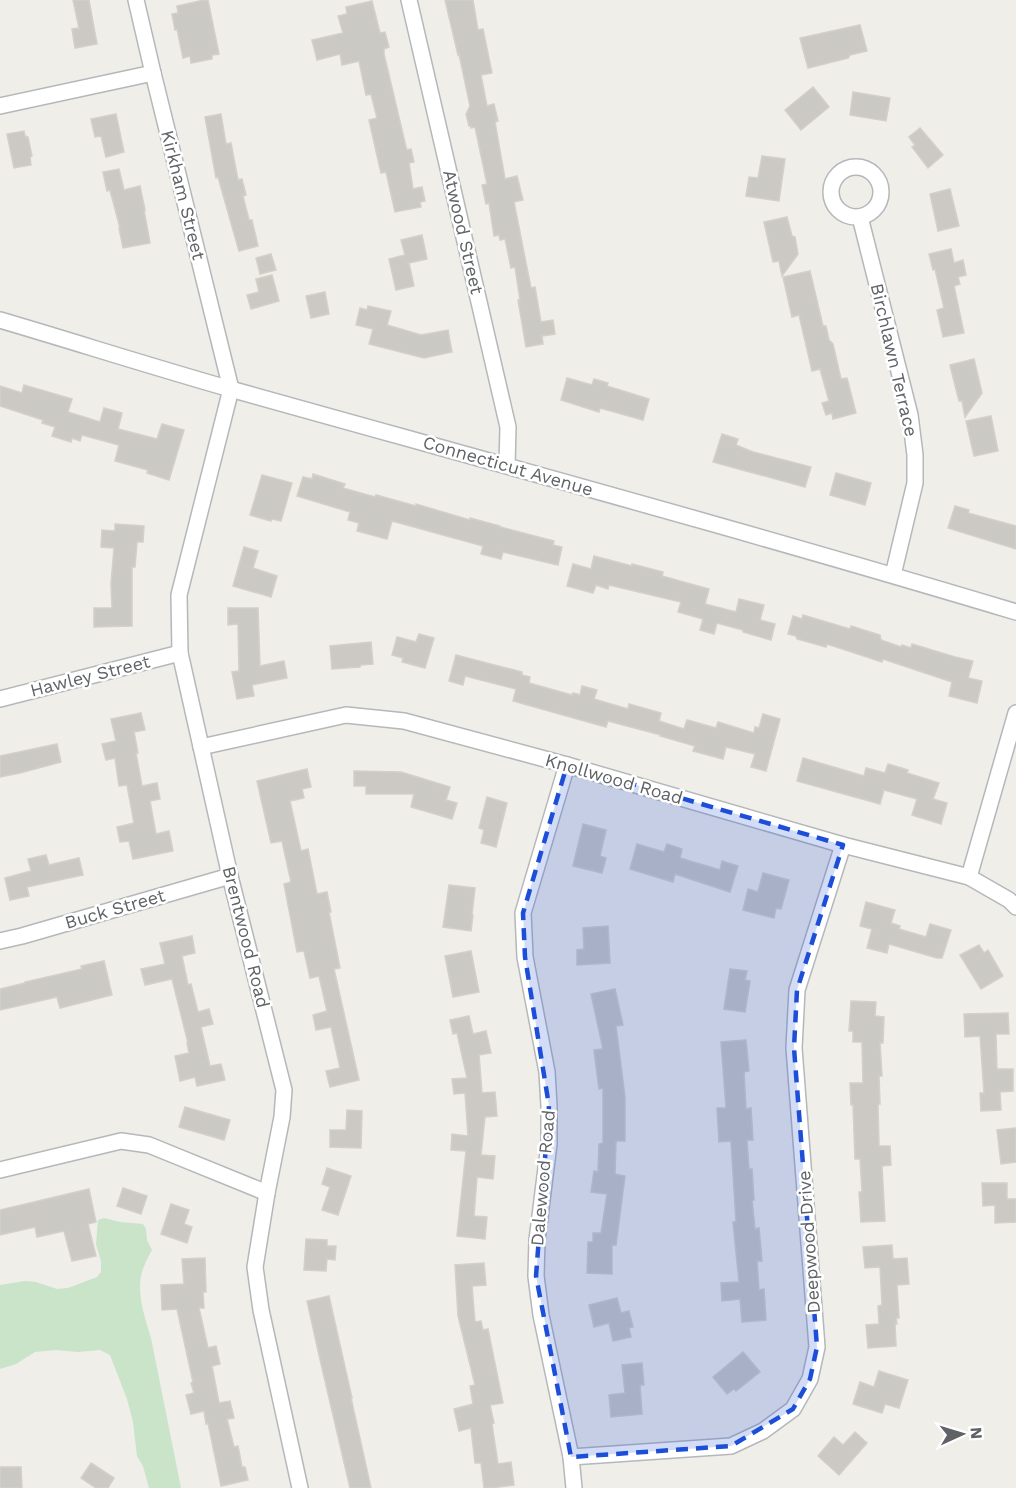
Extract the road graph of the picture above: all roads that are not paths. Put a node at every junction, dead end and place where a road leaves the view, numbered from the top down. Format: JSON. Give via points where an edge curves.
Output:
{"nodes":[{"id":1,"x":136,"y":0,"type":"edge"},
{"id":2,"x":409,"y":0,"type":"edge"},
{"id":3,"x":153,"y":73,"type":"junction"},
{"id":4,"x":0,"y":106,"type":"edge"},
{"id":5,"x":860,"y":217,"type":"dead end"},
{"id":6,"x":0,"y":320,"type":"edge"},
{"id":7,"x":231,"y":389,"type":"junction"},
{"id":8,"x":507,"y":465,"type":"junction"},
{"id":9,"x":893,"y":575,"type":"junction"},
{"id":10,"x":1016,"y":612,"type":"edge"},
{"id":11,"x":180,"y":653,"type":"junction"},
{"id":12,"x":0,"y":699,"type":"edge"},
{"id":13,"x":1016,"y":713,"type":"edge"},
{"id":14,"x":201,"y":747,"type":"junction"},
{"id":15,"x":567,"y":765,"type":"junction"},
{"id":16,"x":843,"y":845,"type":"junction"},
{"id":17,"x":231,"y":876,"type":"junction"},
{"id":18,"x":969,"y":877,"type":"junction"},
{"id":19,"x":1016,"y":907,"type":"edge"},
{"id":20,"x":0,"y":941,"type":"edge"},
{"id":21,"x":0,"y":1170,"type":"edge"},
{"id":22,"x":267,"y":1193,"type":"junction"},
{"id":23,"x":571,"y":1456,"type":"junction"},
{"id":24,"x":300,"y":1488,"type":"edge"},
{"id":25,"x":574,"y":1488,"type":"edge"}],
"edges":[{"from":1,"to":3,"type":"street","name":"Kirkham Street"},
{"from":2,"to":8,"type":"street","name":"Atwood Street","via":[[508,428]]},
{"from":3,"to":4,"type":"street"},
{"from":3,"to":7,"type":"street","name":"Kirkham Street"},
{"from":5,"to":9,"type":"street","name":"Birchlawn Terrace","via":[[910,415],[915,454],[915,483]]},
{"from":6,"to":7,"type":"street","name":"Connecticut Avenue"},
{"from":7,"to":8,"type":"street","name":"Connecticut Avenue"},
{"from":7,"to":11,"type":"street","name":"Brentwood Road","via":[[179,595]]},
{"from":8,"to":9,"type":"street","name":"Connecticut Avenue"},
{"from":9,"to":10,"type":"street","name":"Connecticut Avenue"},
{"from":11,"to":12,"type":"street","name":"Hawley Street"},
{"from":11,"to":14,"type":"street","name":"Brentwood Road"},
{"from":13,"to":18,"type":"street"},
{"from":14,"to":15,"type":"street","name":"Knollwood Road","via":[[346,715],[404,721]]},
{"from":14,"to":17,"type":"street","name":"Brentwood Road"},
{"from":15,"to":16,"type":"street","name":"Knollwood Road"},
{"from":15,"to":23,"type":"street","name":"Dalewood Road","via":[[523,913],[525,957],[547,1072],[549,1106],[536,1276]]},
{"from":16,"to":18,"type":"street","name":"Knollwood Road"},
{"from":16,"to":23,"type":"street","name":"Deepwood Drive","via":[[797,990],[795,1048],[817,1347],[810,1379],[793,1409],[763,1431],[731,1446]]},
{"from":17,"to":20,"type":"street","name":"Buck Street"},
{"from":17,"to":22,"type":"street","name":"Brentwood Road","via":[[284,1090]]},
{"from":18,"to":19,"type":"street","name":"Knollwood Road"},
{"from":21,"to":22,"type":"street","via":[[121,1141],[149,1145]]},
{"from":22,"to":24,"type":"street","name":"Brentwood Road","via":[[255,1267]]},
{"from":23,"to":25,"type":"street","name":"Dalewood Road"}]}
